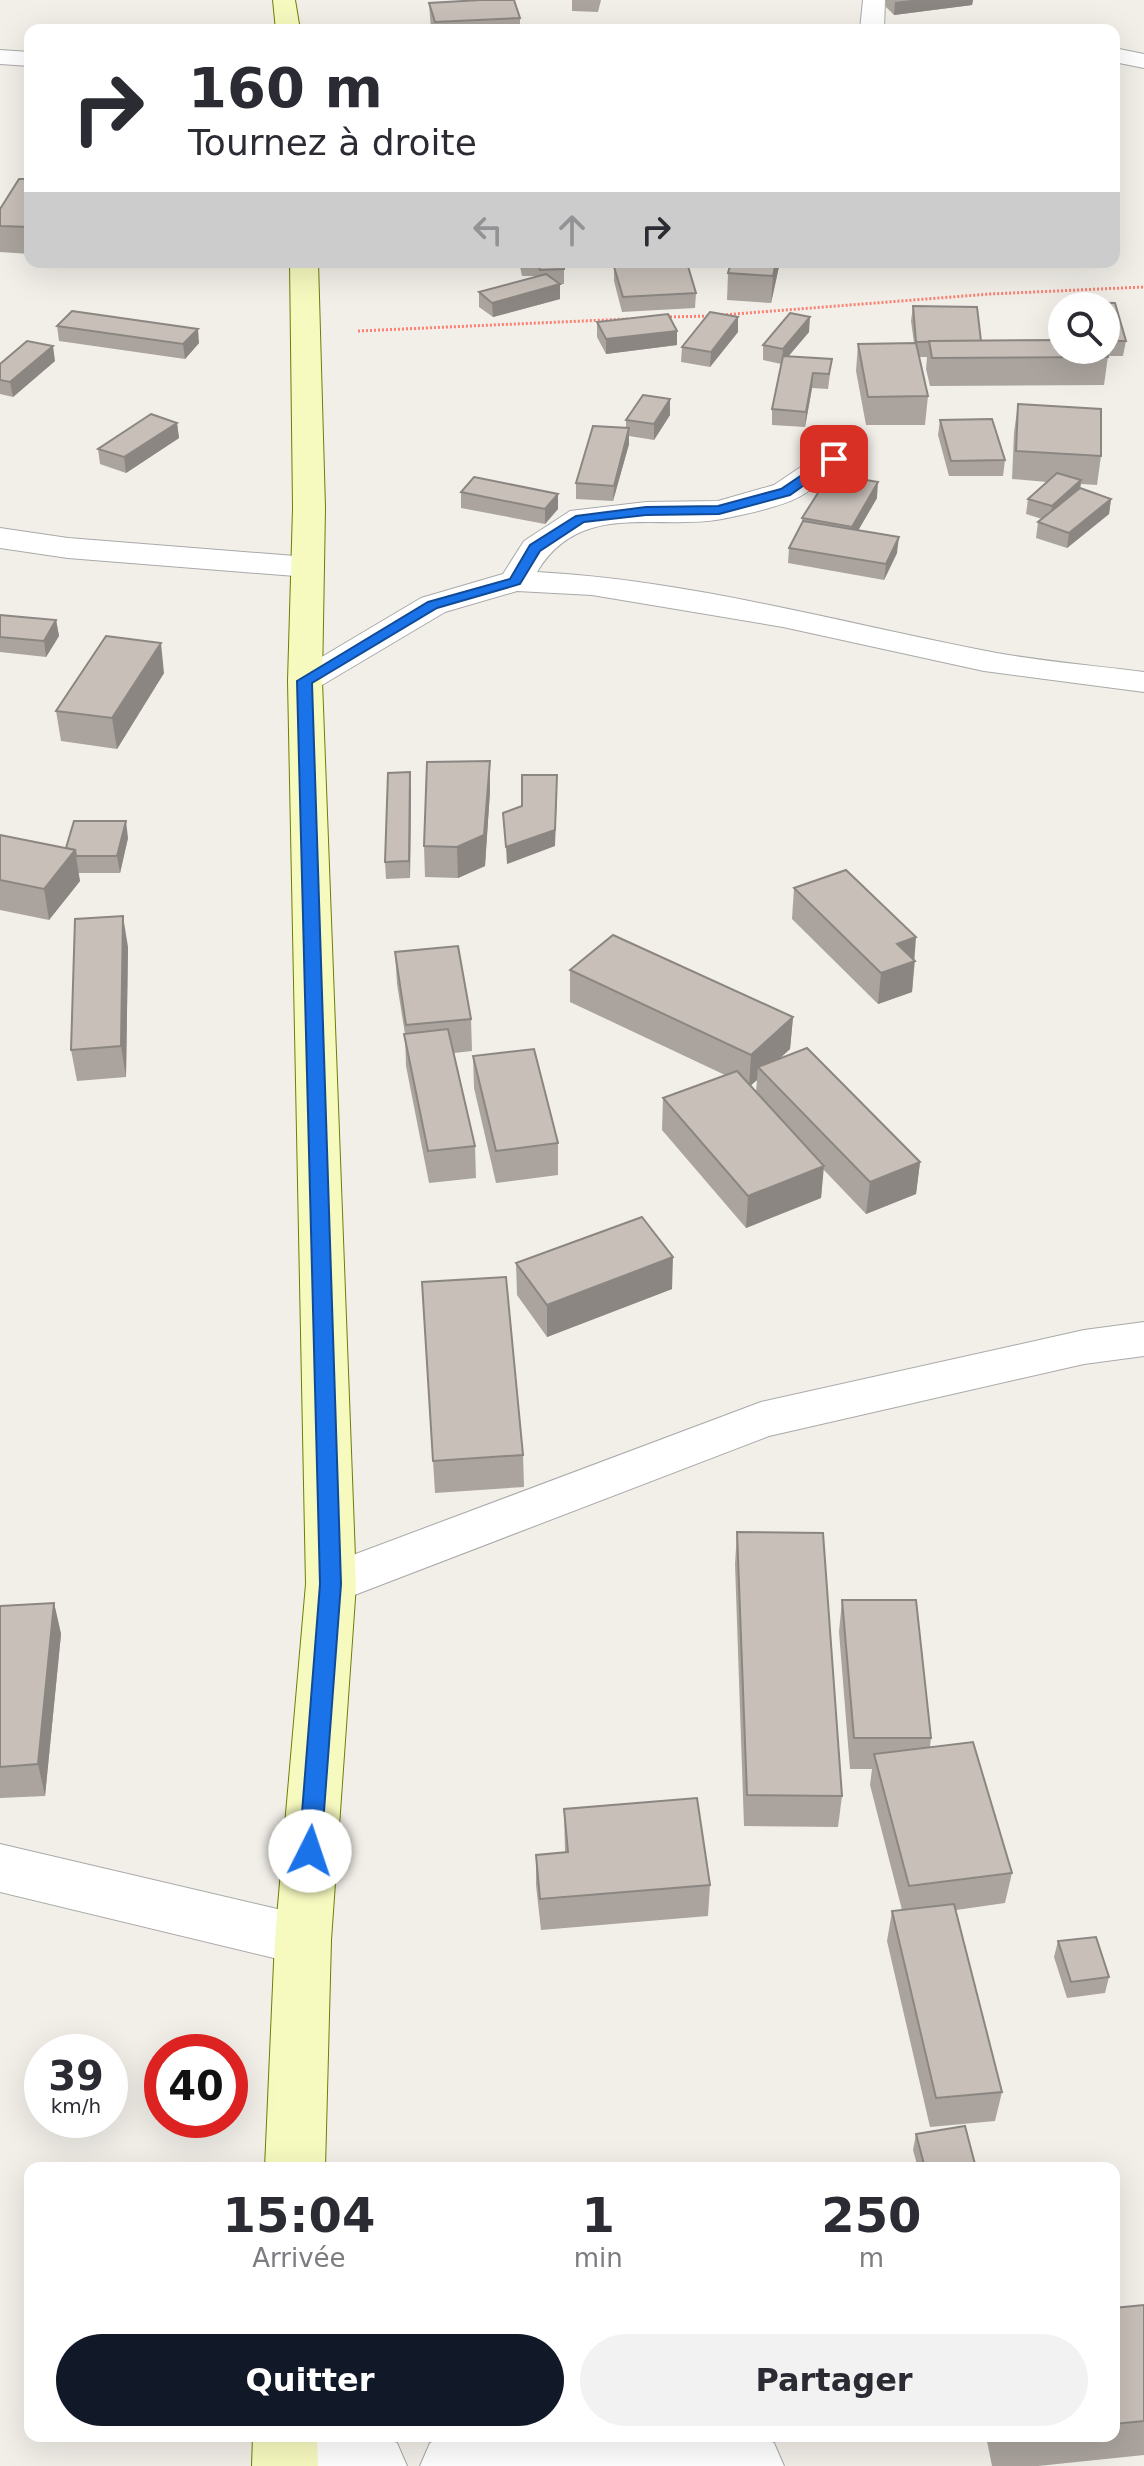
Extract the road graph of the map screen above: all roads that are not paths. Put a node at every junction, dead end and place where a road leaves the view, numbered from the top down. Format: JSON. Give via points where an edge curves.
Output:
{"nodes":[{"id":1,"x":284,"y":0,"type":"edge"},
{"id":2,"x":874,"y":0,"type":"edge"},
{"id":3,"x":287,"y":24,"type":"edge"},
{"id":4,"x":872,"y":24,"type":"edge"},
{"id":5,"x":1120,"y":56,"type":"edge"},
{"id":6,"x":0,"y":57,"type":"edge"},
{"id":7,"x":24,"y":59,"type":"edge"},
{"id":8,"x":1144,"y":61,"type":"edge"},
{"id":9,"x":304,"y":268,"type":"edge"},
{"id":10,"x":834,"y":459,"type":"dead end"},
{"id":11,"x":7,"y":548,"type":"edge"},
{"id":12,"x":308,"y":567,"type":"junction"},
{"id":13,"x":515,"y":581,"type":"junction"},
{"id":14,"x":305,"y":681,"type":"junction"},
{"id":15,"x":1144,"y":682,"type":"edge"},
{"id":16,"x":1144,"y":1339,"type":"edge"},
{"id":17,"x":331,"y":1584,"type":"junction"},
{"id":18,"x":0,"y":1868,"type":"edge"},
{"id":19,"x":303,"y":1940,"type":"junction"},
{"id":20,"x":295,"y":2162,"type":"edge"},
{"id":21,"x":590,"y":2442,"type":"edge"},
{"id":22,"x":602,"y":2442,"type":"edge"},
{"id":23,"x":285,"y":2451,"type":"edge"},
{"id":24,"x":374,"y":2466,"type":"edge"},
{"id":25,"x":453,"y":2466,"type":"edge"},
{"id":26,"x":751,"y":2466,"type":"edge"}],
"edges":[{"from":1,"to":3,"type":"street"},
{"from":2,"to":4,"type":"street"},
{"from":5,"to":8,"type":"street"},
{"from":6,"to":7,"type":"street"},
{"from":9,"to":12,"type":"street"},
{"from":10,"to":13,"type":"street","via":[[785,492],[719,510],[581,518],[535,548]]},
{"from":11,"to":12,"type":"street"},
{"from":12,"to":14,"type":"street"},
{"from":13,"to":14,"type":"street","via":[[433,605]]},
{"from":13,"to":15,"type":"street","via":[[592,585],[783,617],[984,661]]},
{"from":14,"to":17,"type":"street"},
{"from":16,"to":17,"type":"street","via":[[1084,1347],[761,1420]]},
{"from":17,"to":19,"type":"street"},
{"from":18,"to":19,"type":"street"},
{"from":19,"to":20,"type":"street"},
{"from":21,"to":25,"type":"street"},
{"from":22,"to":26,"type":"street"},
{"from":23,"to":24,"type":"street"}]}
